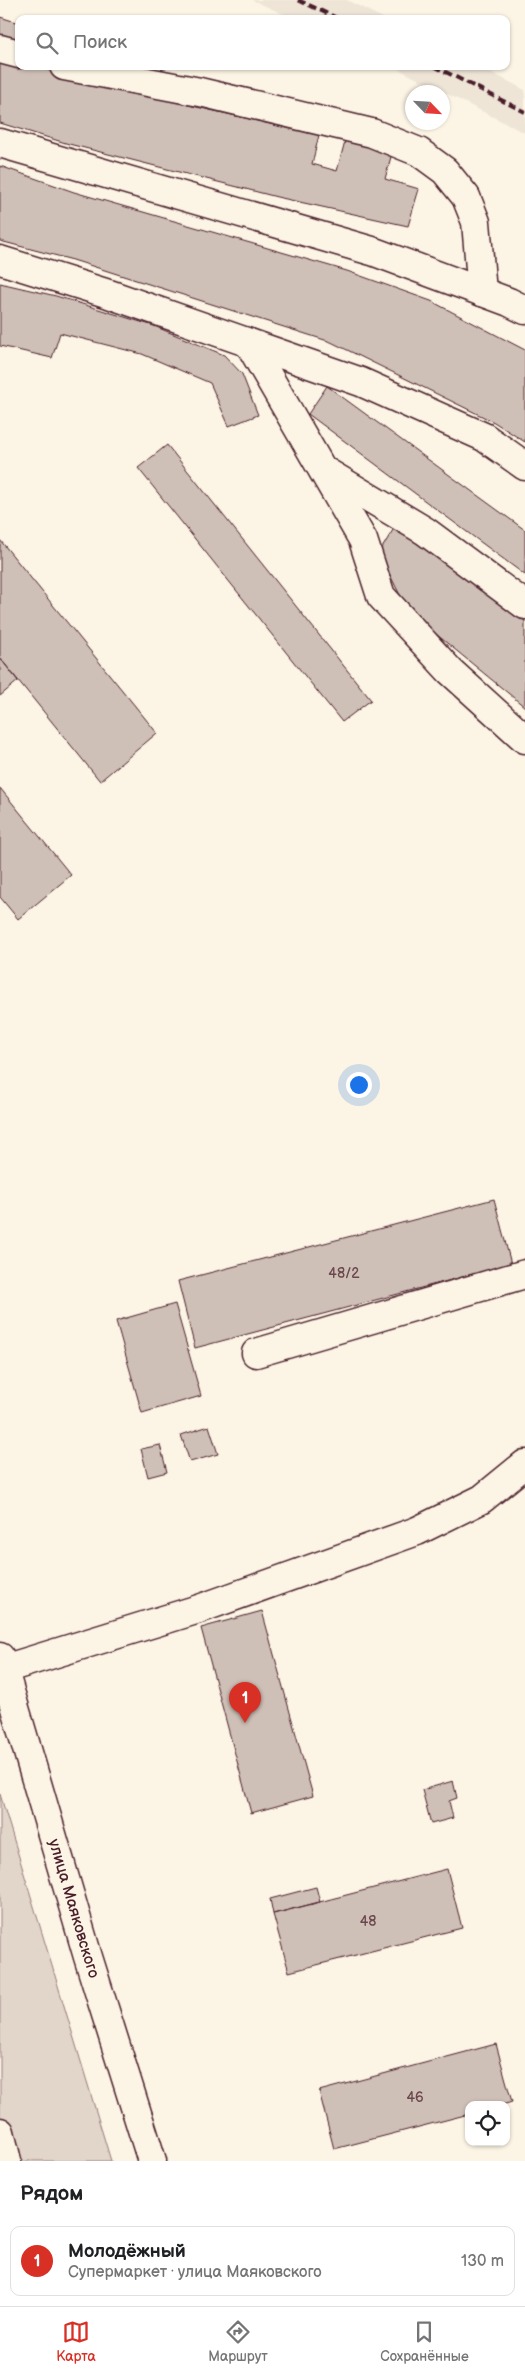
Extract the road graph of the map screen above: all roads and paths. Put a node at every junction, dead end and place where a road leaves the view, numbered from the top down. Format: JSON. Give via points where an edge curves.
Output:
{"nodes":[{"id":1,"x":0,"y":49,"type":"edge"},
{"id":2,"x":15,"y":53,"type":"edge"},
{"id":3,"x":85,"y":70,"type":"edge"},
{"id":4,"x":0,"y":143,"type":"edge"},
{"id":5,"x":0,"y":260,"type":"edge"},
{"id":6,"x":482,"y":292,"type":"junction"},
{"id":7,"x":525,"y":310,"type":"edge"},
{"id":8,"x":249,"y":343,"type":"junction"},
{"id":9,"x":525,"y":466,"type":"edge"},
{"id":10,"x":322,"y":469,"type":"junction"},
{"id":11,"x":525,"y":605,"type":"edge"},
{"id":12,"x":525,"y":739,"type":"edge"},
{"id":13,"x":525,"y":1274,"type":"edge"},
{"id":14,"x":256,"y":1353,"type":"dead end"},
{"id":15,"x":525,"y":1464,"type":"edge"},
{"id":16,"x":2,"y":1663,"type":"edge"},
{"id":17,"x":0,"y":2132,"type":"edge"},
{"id":18,"x":7,"y":2161,"type":"edge"},
{"id":19,"x":152,"y":2161,"type":"edge"}],
"edges":[{"from":1,"to":2,"type":"street"},
{"from":3,"to":6,"type":"street","via":[[200,92],[353,128],[419,152],[446,171],[466,197],[476,222]]},
{"from":4,"to":6,"type":"street","via":[[372,251]]},
{"from":5,"to":8,"type":"street"},
{"from":6,"to":7,"type":"street"},
{"from":8,"to":9,"type":"street","via":[[370,386],[484,437]]},
{"from":8,"to":10,"type":"street"},
{"from":10,"to":11,"type":"street","via":[[425,531]]},
{"from":10,"to":12,"type":"street","via":[[363,540],[381,596],[450,671]]},
{"from":13,"to":14,"type":"street"},
{"from":15,"to":16,"type":"street","via":[[482,1499],[416,1531],[199,1609]]},
{"from":16,"to":19,"type":"street","name":"улица Маяковского"},
{"from":17,"to":18,"type":"street"}]}
